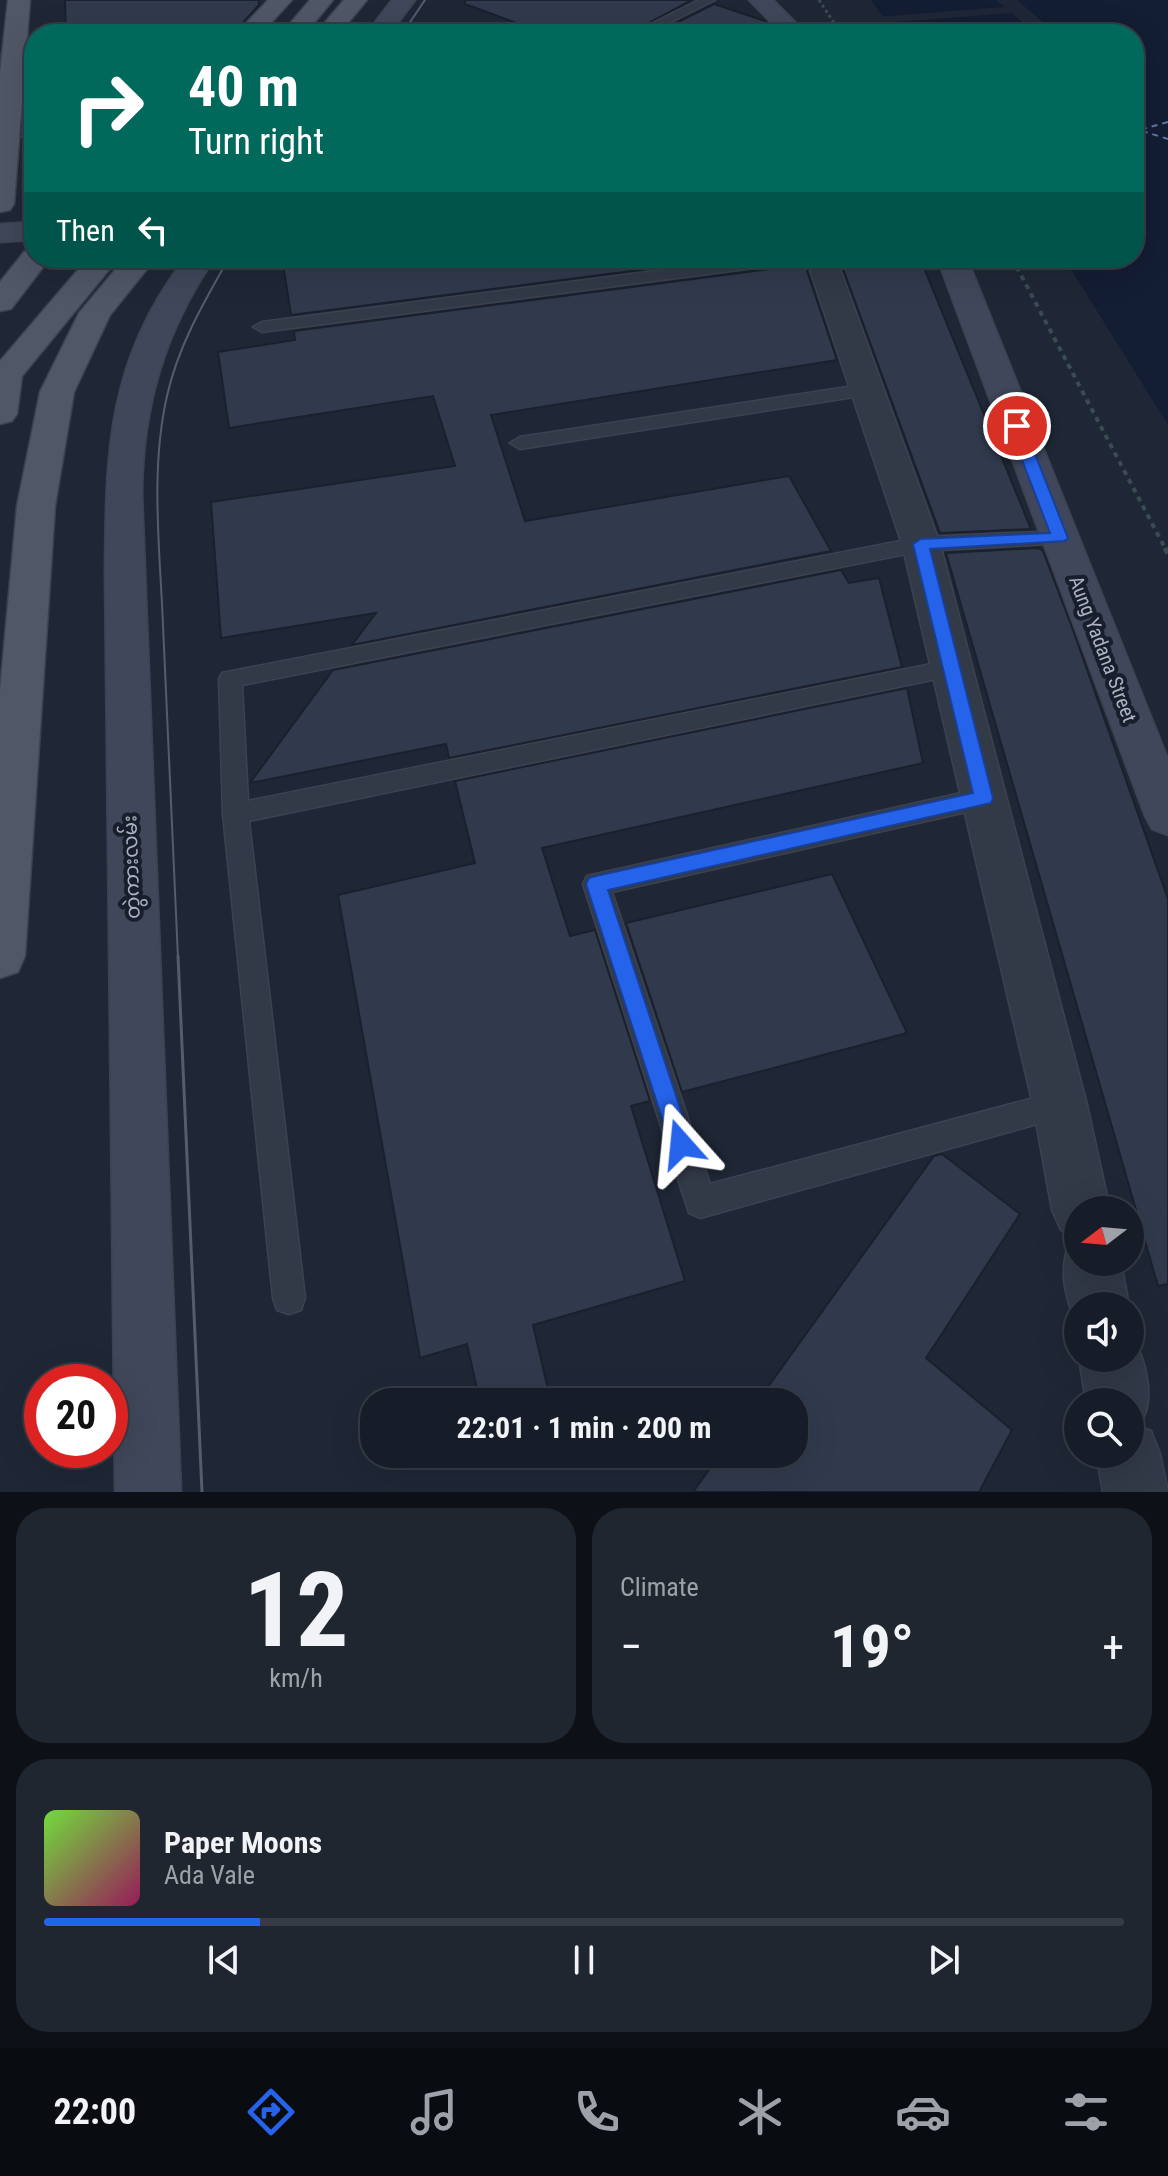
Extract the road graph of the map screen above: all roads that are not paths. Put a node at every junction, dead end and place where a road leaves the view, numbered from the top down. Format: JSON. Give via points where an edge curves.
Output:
{"nodes":[{"id":1,"x":19,"y":0,"type":"edge"},
{"id":2,"x":281,"y":0,"type":"edge"},
{"id":3,"x":322,"y":0,"type":"edge"},
{"id":4,"x":356,"y":0,"type":"edge"},
{"id":5,"x":404,"y":0,"type":"edge"},
{"id":6,"x":709,"y":0,"type":"edge"},
{"id":7,"x":760,"y":0,"type":"edge"},
{"id":8,"x":258,"y":24,"type":"edge"},
{"id":9,"x":302,"y":24,"type":"edge"},
{"id":10,"x":336,"y":24,"type":"edge"},
{"id":11,"x":386,"y":24,"type":"edge"},
{"id":12,"x":658,"y":24,"type":"edge"},
{"id":13,"x":785,"y":24,"type":"edge"},
{"id":14,"x":23,"y":54,"type":"edge"},
{"id":15,"x":24,"y":128,"type":"edge"},
{"id":16,"x":6,"y":131,"type":"junction"},
{"id":17,"x":0,"y":204,"type":"edge"},
{"id":18,"x":24,"y":232,"type":"edge"},
{"id":19,"x":0,"y":233,"type":"edge"},
{"id":20,"x":27,"y":268,"type":"edge"},
{"id":21,"x":95,"y":268,"type":"edge"},
{"id":22,"x":133,"y":268,"type":"edge"},
{"id":23,"x":192,"y":268,"type":"edge"},
{"id":24,"x":716,"y":268,"type":"edge"},
{"id":25,"x":824,"y":268,"type":"edge"},
{"id":26,"x":956,"y":268,"type":"edge"},
{"id":27,"x":0,"y":302,"type":"edge"},
{"id":28,"x":262,"y":327,"type":"dead end"},
{"id":29,"x":2,"y":368,"type":"edge"},
{"id":30,"x":867,"y":390,"type":"junction"},
{"id":31,"x":0,"y":414,"type":"edge"},
{"id":32,"x":520,"y":443,"type":"dead end"},
{"id":33,"x":1060,"y":538,"type":"junction"},
{"id":34,"x":921,"y":544,"type":"junction"},
{"id":35,"x":951,"y":668,"type":"junction"},
{"id":36,"x":984,"y":798,"type":"junction"},
{"id":37,"x":236,"y":814,"type":"junction"},
{"id":38,"x":1168,"y":816,"type":"edge"},
{"id":39,"x":0,"y":956,"type":"edge"},
{"id":40,"x":1060,"y":1105,"type":"junction"},
{"id":41,"x":1078,"y":1196,"type":"edge"},
{"id":42,"x":289,"y":1298,"type":"dead end"},
{"id":43,"x":1131,"y":1468,"type":"edge"},
{"id":44,"x":148,"y":1492,"type":"edge"},
{"id":45,"x":1136,"y":1492,"type":"edge"}],
"edges":[{"from":1,"to":14,"type":"main road"},
{"from":2,"to":8,"type":"main road"},
{"from":3,"to":9,"type":"main road"},
{"from":4,"to":10,"type":"main road"},
{"from":5,"to":11,"type":"main road"},
{"from":6,"to":12,"type":"lane"},
{"from":7,"to":13,"type":"main road"},
{"from":14,"to":16,"type":"main road"},
{"from":15,"to":16,"type":"street"},
{"from":16,"to":17,"type":"main road"},
{"from":18,"to":19,"type":"main road"},
{"from":20,"to":27,"type":"main road"},
{"from":21,"to":29,"type":"main road"},
{"from":22,"to":39,"type":"main road","via":[[95,313],[57,392],[36,506]]},
{"from":23,"to":44,"type":"main road","name":"တွဲကားလမ်း","via":[[143,365],[130,414],[125,465]]},
{"from":24,"to":28,"type":"lane"},
{"from":25,"to":30,"type":"street"},
{"from":26,"to":33,"type":"main road","name":"Aung Yadana Street"},
{"from":29,"to":31,"type":"main road"},
{"from":30,"to":32,"type":"lane"},
{"from":30,"to":34,"type":"street"},
{"from":33,"to":34,"type":"lane"},
{"from":33,"to":38,"type":"main road","name":"Aung Yadana Street"},
{"from":34,"to":35,"type":"street"},
{"from":34,"to":37,"type":"lane","via":[[230,679]]},
{"from":35,"to":36,"type":"street"},
{"from":35,"to":37,"type":"lane"},
{"from":36,"to":40,"type":"street"},
{"from":36,"to":40,"type":"lane","via":[[596,884],[700,1202]]},
{"from":37,"to":42,"type":"lane"},
{"from":40,"to":41,"type":"street"},
{"from":43,"to":45,"type":"street"}]}
